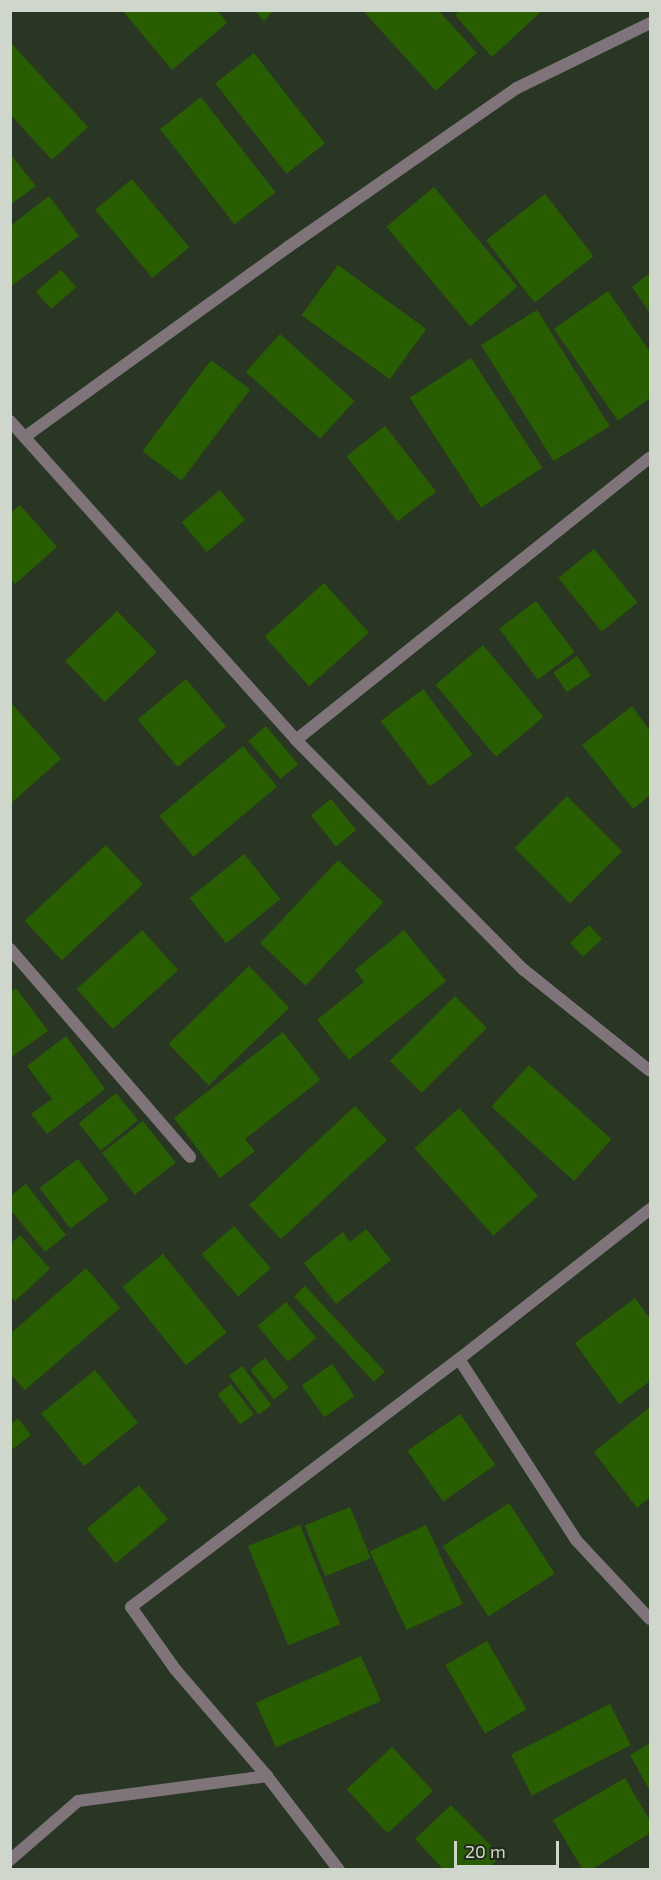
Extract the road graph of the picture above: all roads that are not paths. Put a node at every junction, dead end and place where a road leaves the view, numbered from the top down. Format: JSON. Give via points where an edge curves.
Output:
{"nodes":[{"id":1,"x":651,"y":23,"type":"edge"},
{"id":2,"x":10,"y":421,"type":"edge"},
{"id":3,"x":26,"y":436,"type":"junction"},
{"id":4,"x":651,"y":457,"type":"edge"},
{"id":5,"x":296,"y":740,"type":"junction"},
{"id":6,"x":10,"y":949,"type":"edge"},
{"id":7,"x":651,"y":1071,"type":"edge"},
{"id":8,"x":190,"y":1157,"type":"dead end"},
{"id":9,"x":651,"y":1209,"type":"edge"},
{"id":10,"x":459,"y":1359,"type":"junction"},
{"id":11,"x":651,"y":1619,"type":"edge"},
{"id":12,"x":267,"y":1776,"type":"junction"},
{"id":13,"x":10,"y":1860,"type":"edge"},
{"id":14,"x":339,"y":1869,"type":"edge"}],
"edges":[{"from":1,"to":3,"type":"street","via":[[517,88]]},
{"from":2,"to":3,"type":"street"},
{"from":3,"to":5,"type":"street"},
{"from":4,"to":5,"type":"street"},
{"from":5,"to":7,"type":"street","via":[[524,970]]},
{"from":6,"to":8,"type":"street"},
{"from":9,"to":10,"type":"street"},
{"from":10,"to":11,"type":"street","via":[[576,1540]]},
{"from":10,"to":12,"type":"street","via":[[131,1607],[175,1669]]},
{"from":12,"to":13,"type":"street","via":[[78,1801]]},
{"from":12,"to":14,"type":"street"}]}
